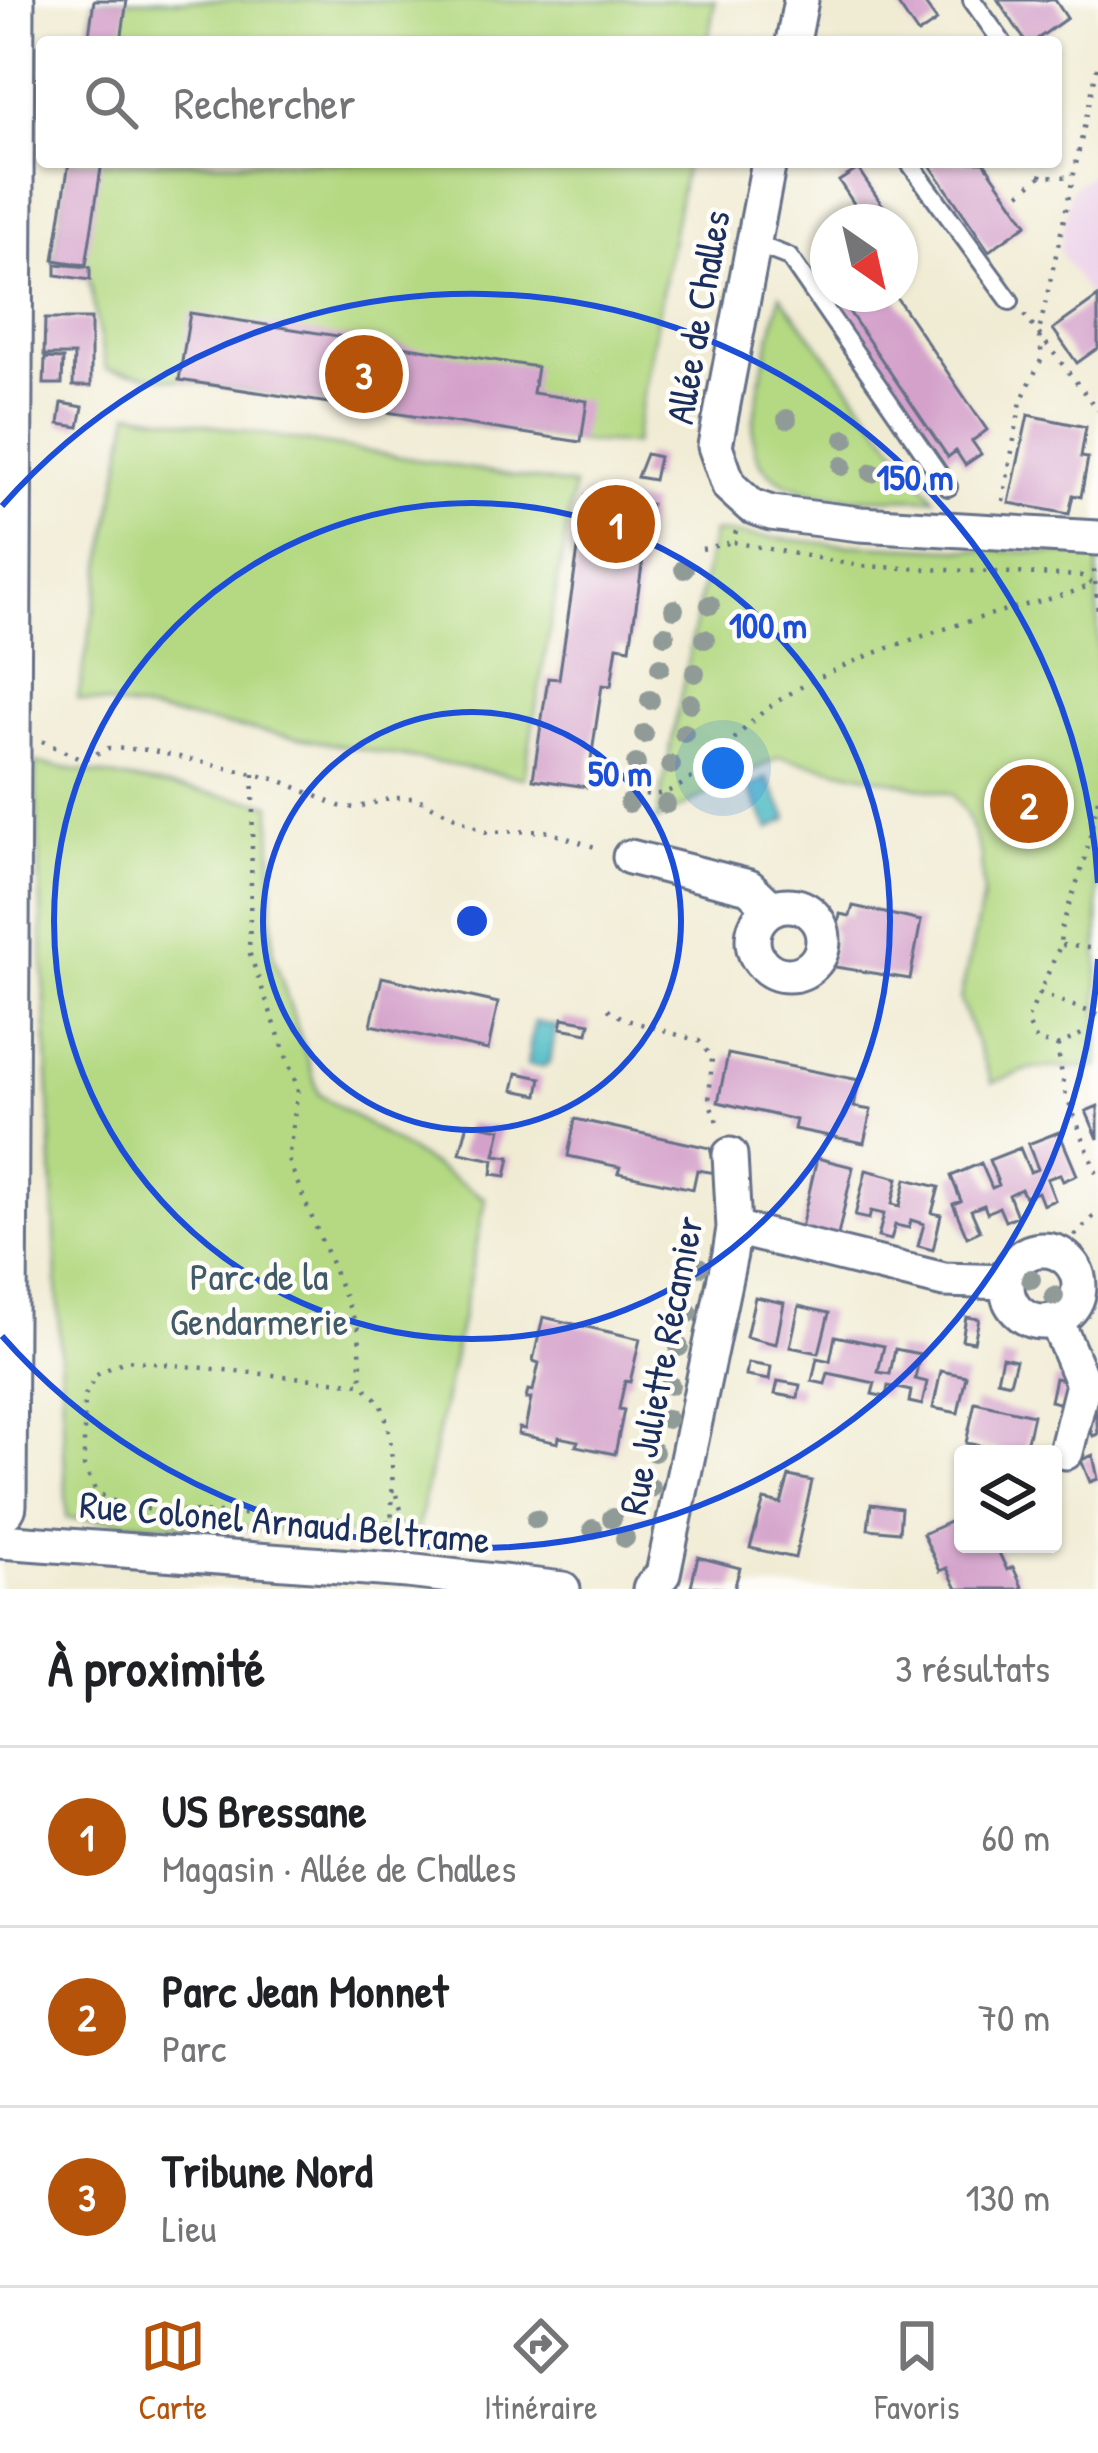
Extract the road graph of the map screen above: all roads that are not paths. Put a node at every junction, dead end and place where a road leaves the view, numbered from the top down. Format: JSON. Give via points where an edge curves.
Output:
{"nodes":[{"id":1,"x":8,"y":0,"type":"edge"},
{"id":2,"x":801,"y":0,"type":"edge"},
{"id":3,"x":972,"y":0,"type":"edge"},
{"id":4,"x":794,"y":36,"type":"edge"},
{"id":5,"x":998,"y":36,"type":"edge"},
{"id":6,"x":4,"y":51,"type":"edge"},
{"id":7,"x":4,"y":124,"type":"edge"},
{"id":8,"x":768,"y":168,"type":"edge"},
{"id":9,"x":913,"y":168,"type":"edge"},
{"id":10,"x":753,"y":243,"type":"junction"},
{"id":11,"x":1010,"y":301,"type":"dead end"},
{"id":12,"x":949,"y":487,"type":"dead end"},
{"id":13,"x":1097,"y":538,"type":"edge"},
{"id":14,"x":630,"y":857,"type":"road end"},
{"id":15,"x":772,"y":909,"type":"dead end"},
{"id":16,"x":730,"y":1155,"type":"road end"},
{"id":17,"x":734,"y":1228,"type":"junction"},
{"id":18,"x":1007,"y":1282,"type":"junction"},
{"id":19,"x":1056,"y":1320,"type":"junction"},
{"id":20,"x":1066,"y":1452,"type":"dead end"},
{"id":21,"x":0,"y":1504,"type":"edge"},
{"id":22,"x":0,"y":1541,"type":"edge"},
{"id":23,"x":563,"y":1589,"type":"edge"},
{"id":24,"x":650,"y":1589,"type":"edge"}],
"edges":[{"from":1,"to":6,"type":"main road"},
{"from":2,"to":4,"type":"street"},
{"from":3,"to":5,"type":"lane"},
{"from":6,"to":7,"type":"main road"},
{"from":7,"to":21,"type":"main road"},
{"from":8,"to":10,"type":"street","name":"Allée de Challes"},
{"from":9,"to":11,"type":"lane"},
{"from":10,"to":12,"type":"lane","via":[[789,257]]},
{"from":10,"to":13,"type":"street","name":"Allée de Challes","via":[[715,446],[740,496],[771,513],[860,524]]},
{"from":14,"to":15,"type":"street","via":[[749,887]]},
{"from":16,"to":17,"type":"street","name":"Rue Juliette Récamier"},
{"from":17,"to":18,"type":"street","via":[[944,1280]]},
{"from":17,"to":24,"type":"street","name":"Rue Juliette Récamier","via":[[663,1574]]},
{"from":18,"to":19,"type":"street","via":[[1021,1315]]},
{"from":18,"to":19,"type":"street","via":[[1022,1257],[1058,1253],[1079,1282],[1075,1304]]},
{"from":19,"to":20,"type":"street","via":[[1083,1384]]},
{"from":22,"to":23,"type":"street","name":"Rue Colonel Arnaud Beltrame"}]}
